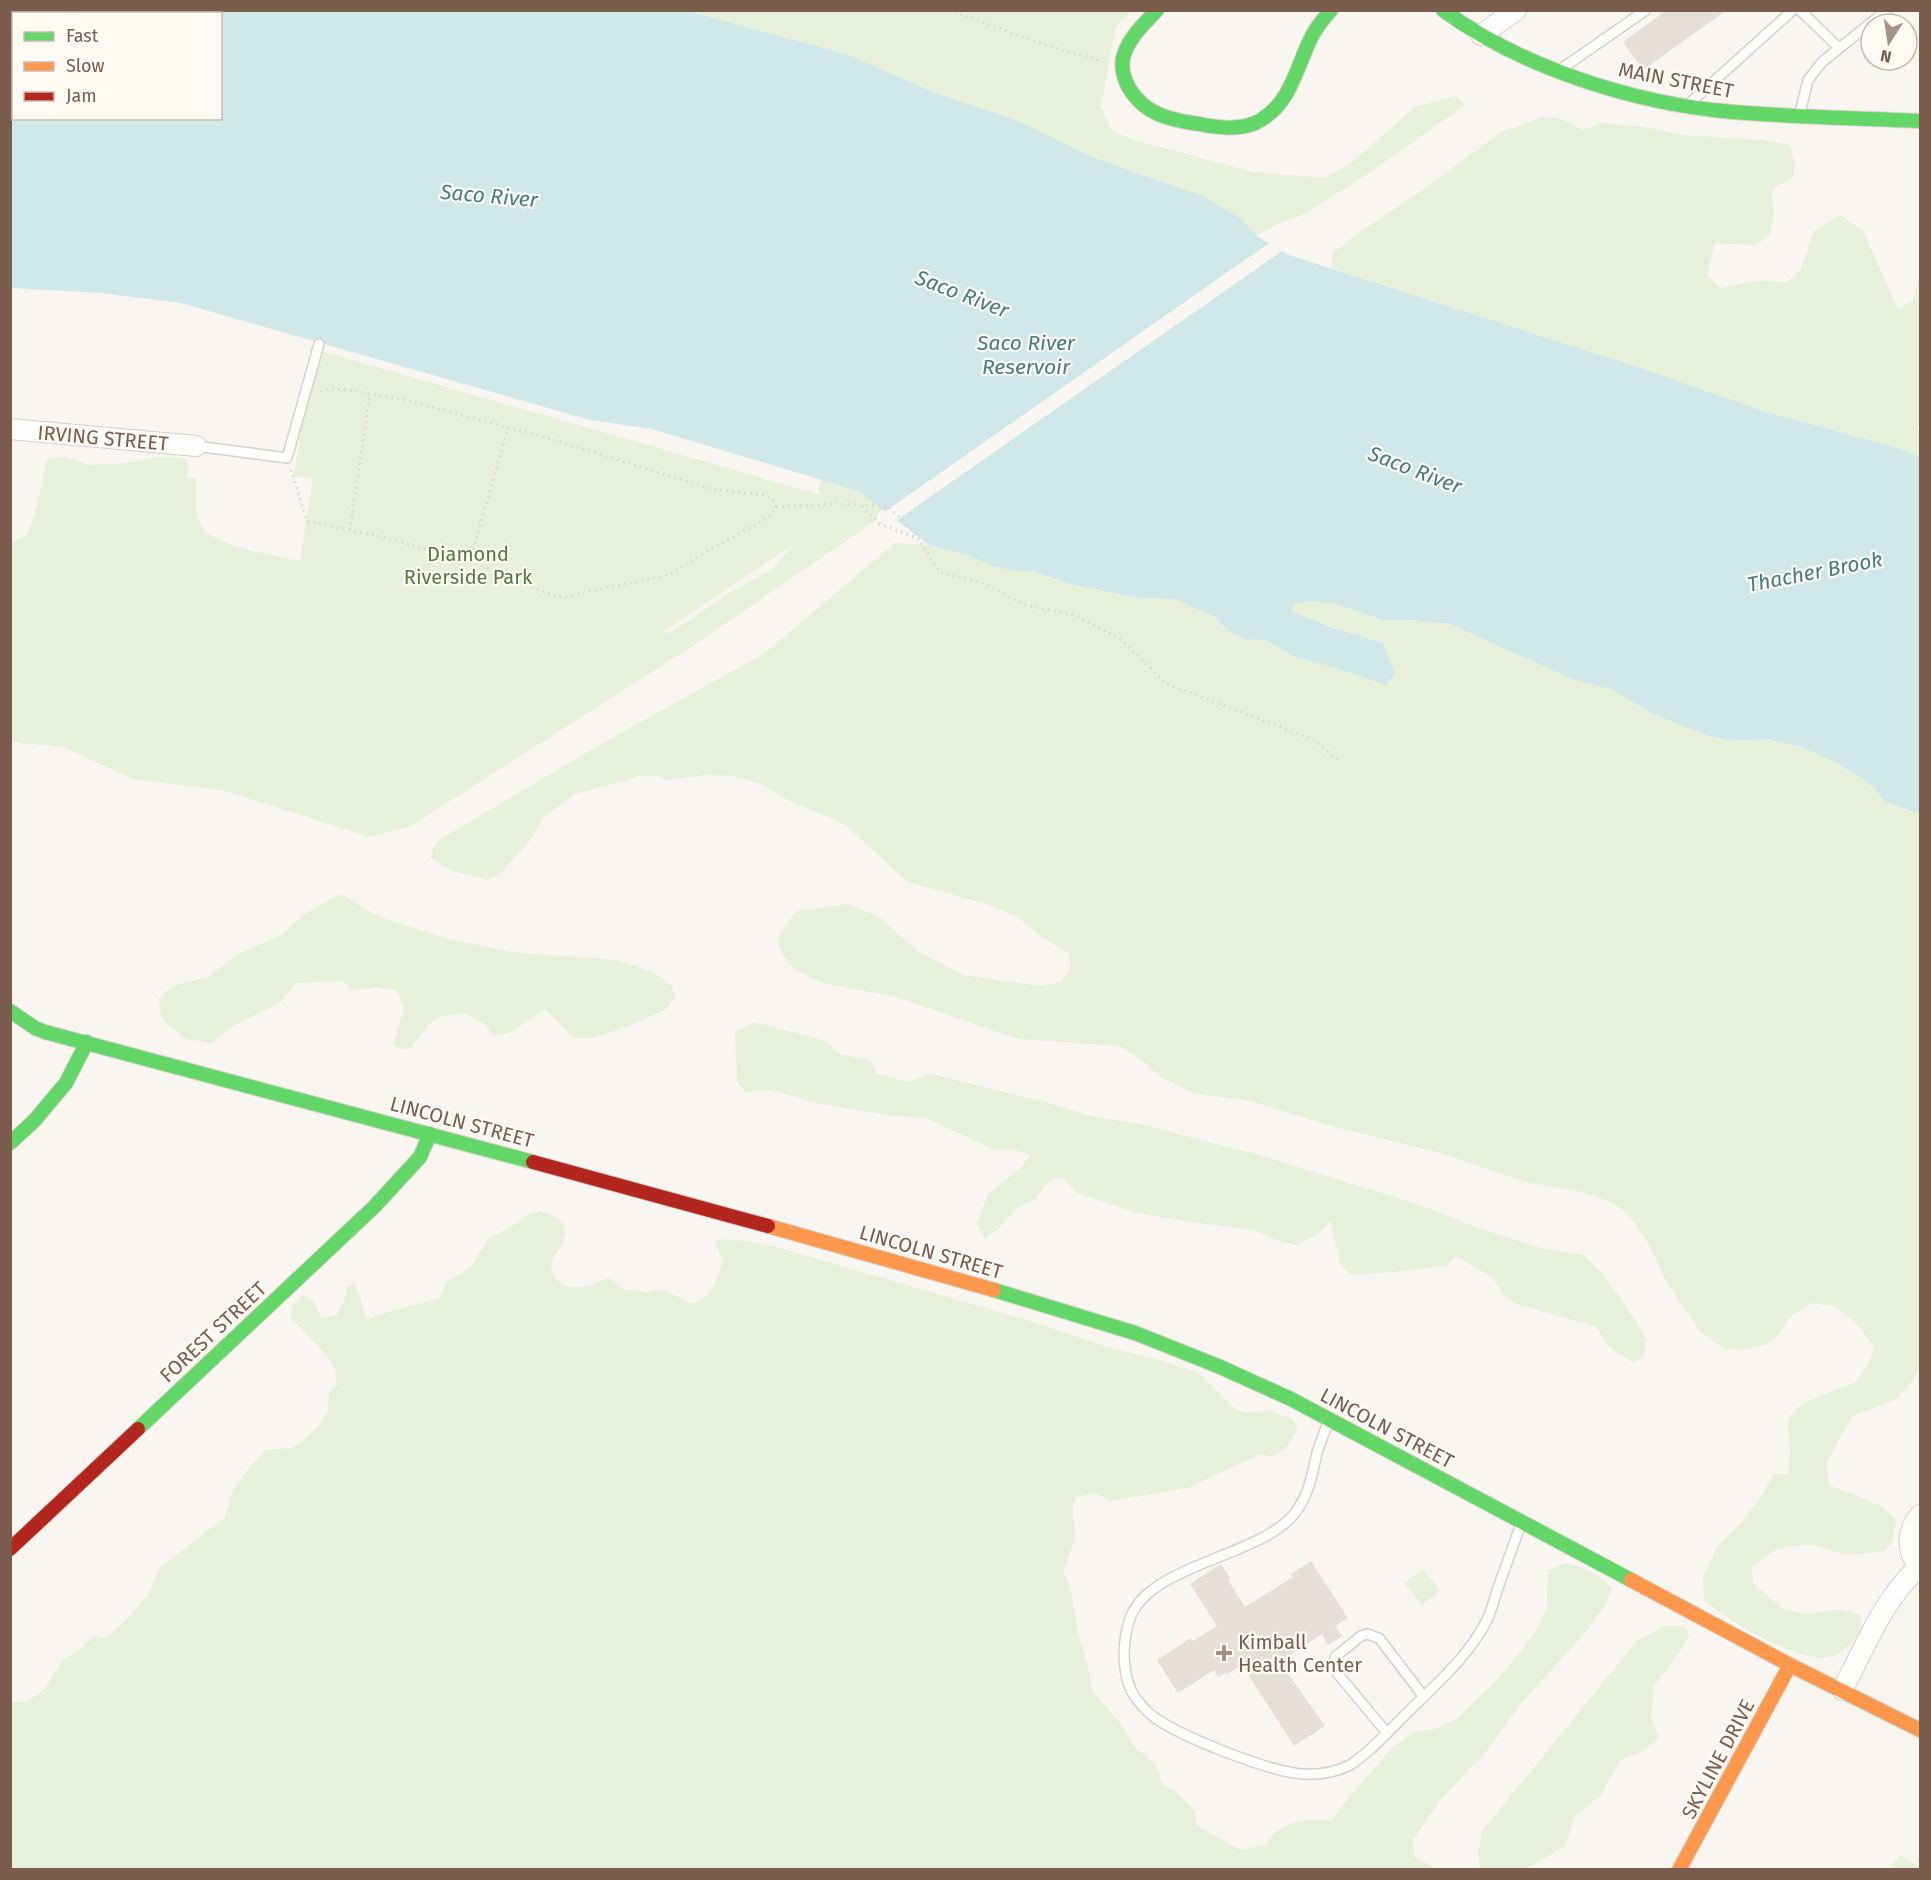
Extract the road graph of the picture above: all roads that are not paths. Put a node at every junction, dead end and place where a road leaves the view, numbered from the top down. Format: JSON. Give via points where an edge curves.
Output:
{"nodes":[{"id":1,"x":1157,"y":10,"type":"edge"},
{"id":2,"x":1331,"y":10,"type":"edge"},
{"id":3,"x":1443,"y":10,"type":"edge"},
{"id":4,"x":1516,"y":10,"type":"edge"},
{"id":5,"x":1646,"y":10,"type":"edge"},
{"id":6,"x":1793,"y":10,"type":"edge"},
{"id":7,"x":1800,"y":10,"type":"edge"},
{"id":8,"x":1887,"y":10,"type":"edge"},
{"id":9,"x":1481,"y":35,"type":"junction"},
{"id":10,"x":1839,"y":48,"type":"junction"},
{"id":11,"x":1558,"y":71,"type":"junction"},
{"id":12,"x":1686,"y":106,"type":"junction"},
{"id":13,"x":1800,"y":115,"type":"junction"},
{"id":14,"x":1920,"y":121,"type":"edge"},
{"id":15,"x":319,"y":344,"type":"dead end"},
{"id":16,"x":10,"y":429,"type":"edge"},
{"id":17,"x":196,"y":446,"type":"joint"},
{"id":18,"x":10,"y":1011,"type":"edge"},
{"id":19,"x":87,"y":1042,"type":"junction"},
{"id":20,"x":430,"y":1134,"type":"junction"},
{"id":21,"x":10,"y":1143,"type":"edge"},
{"id":22,"x":1329,"y":1419,"type":"junction"},
{"id":23,"x":1920,"y":1515,"type":"edge"},
{"id":24,"x":1521,"y":1522,"type":"junction"},
{"id":25,"x":10,"y":1549,"type":"edge"},
{"id":26,"x":1920,"y":1567,"type":"edge"},
{"id":27,"x":1790,"y":1665,"type":"junction"},
{"id":28,"x":1842,"y":1690,"type":"junction"},
{"id":29,"x":1424,"y":1697,"type":"junction"},
{"id":30,"x":1920,"y":1730,"type":"edge"},
{"id":31,"x":1387,"y":1733,"type":"junction"},
{"id":32,"x":1679,"y":1869,"type":"edge"}],
"edges":[{"from":1,"to":2,"type":"street","via":[[1128,46],[1122,67],[1131,90],[1156,114],[1229,128],[1248,126],[1265,118],[1280,103],[1313,32]]},
{"from":3,"to":9,"type":"street","name":"MAIN STREET"},
{"from":4,"to":9,"type":"street"},
{"from":5,"to":11,"type":"lane"},
{"from":6,"to":12,"type":"lane"},
{"from":7,"to":10,"type":"lane"},
{"from":8,"to":10,"type":"lane"},
{"from":9,"to":11,"type":"street","name":"MAIN STREET"},
{"from":10,"to":13,"type":"lane","via":[[1808,80]]},
{"from":11,"to":12,"type":"street","name":"MAIN STREET","via":[[1641,97]]},
{"from":12,"to":13,"type":"street","name":"MAIN STREET"},
{"from":13,"to":14,"type":"street","name":"MAIN STREET"},
{"from":15,"to":17,"type":"lane","via":[[287,458]]},
{"from":16,"to":17,"type":"street","name":"IRVING STREET"},
{"from":18,"to":19,"type":"street","name":"LINCOLN STREET","via":[[35,1028]]},
{"from":19,"to":20,"type":"street","name":"LINCOLN STREET"},
{"from":19,"to":21,"type":"street","via":[[66,1083]]},
{"from":20,"to":22,"type":"street","name":"LINCOLN STREET","via":[[1090,1318],[1208,1361]]},
{"from":20,"to":25,"type":"street","name":"FOREST STREET","via":[[420,1158],[374,1207]]},
{"from":22,"to":24,"type":"street","name":"LINCOLN STREET"},
{"from":22,"to":31,"type":"lane","via":[[1311,1482],[1295,1513],[1283,1526],[1172,1578],[1133,1609],[1125,1636],[1127,1676],[1140,1703],[1160,1721],[1206,1744],[1278,1770],[1326,1773],[1349,1765]]},
{"from":23,"to":26,"type":"street","via":[[1910,1533],[1909,1546]]},
{"from":24,"to":27,"type":"street","name":"LINCOLN STREET"},
{"from":24,"to":29,"type":"lane","via":[[1488,1619],[1465,1653]]},
{"from":26,"to":28,"type":"street","via":[[1893,1595]]},
{"from":27,"to":28,"type":"street","name":"LINCOLN STREET"},
{"from":27,"to":32,"type":"street","name":"SKYLINE DRIVE"},
{"from":28,"to":30,"type":"street","name":"LINCOLN STREET"},
{"from":29,"to":31,"type":"lane"},
{"from":29,"to":31,"type":"lane","via":[[1380,1638],[1361,1636],[1335,1657],[1338,1674]]}]}
